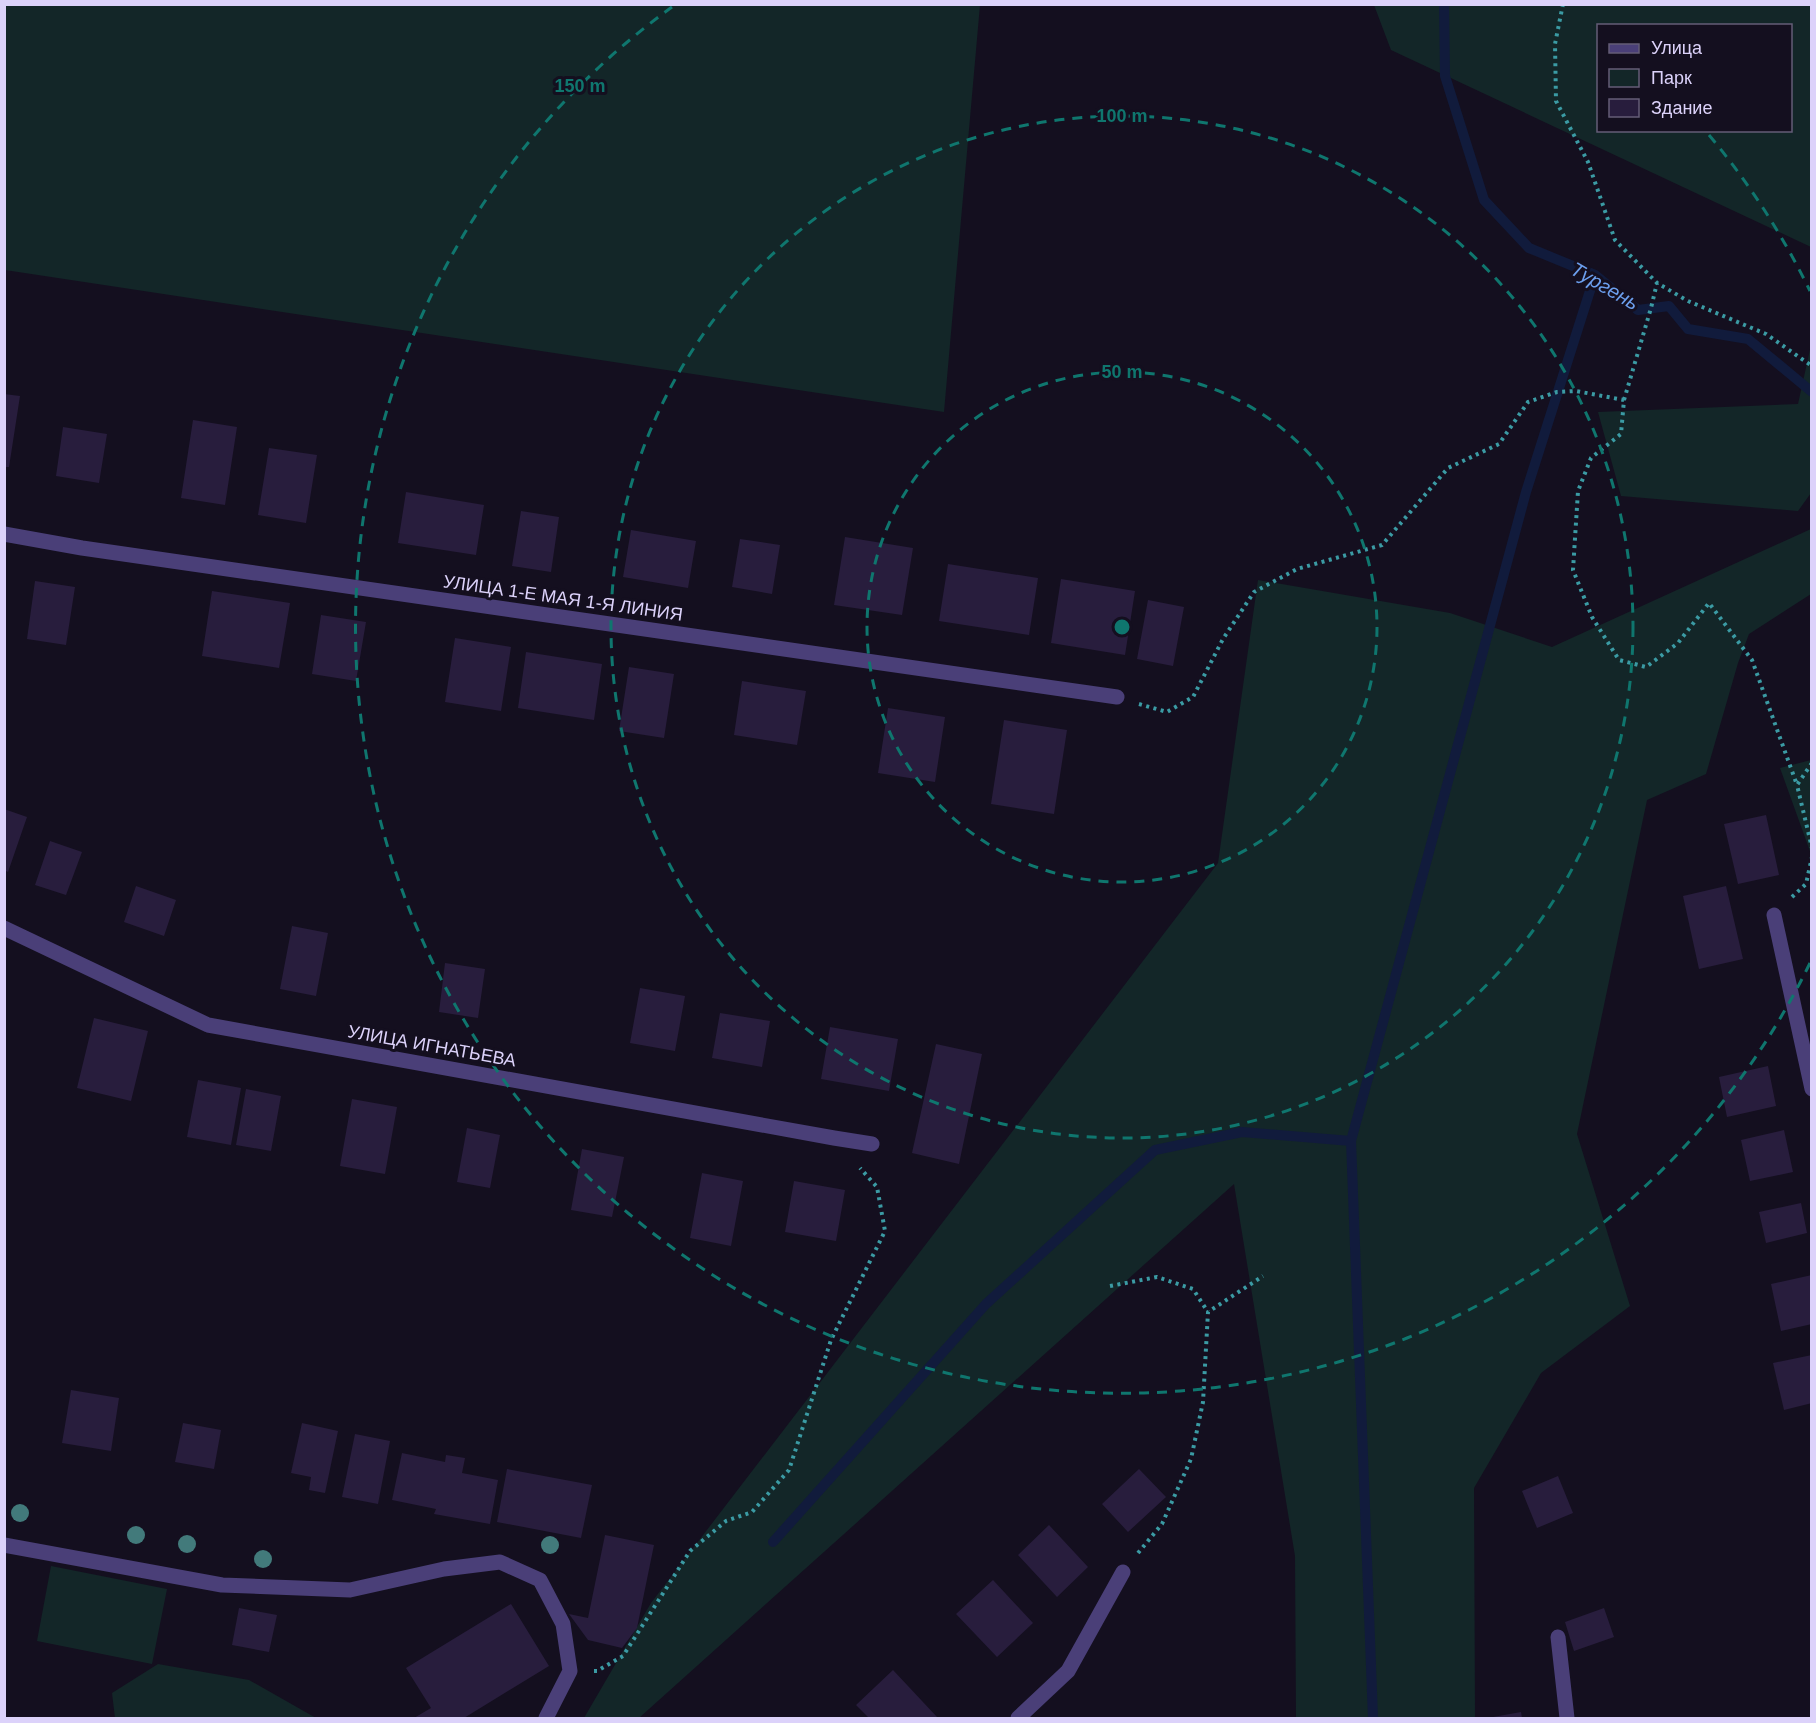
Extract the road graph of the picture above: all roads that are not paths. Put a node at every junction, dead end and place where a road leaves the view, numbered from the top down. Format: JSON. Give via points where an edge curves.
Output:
{"nodes":[{"id":1,"x":4,"y":534,"type":"edge"},
{"id":2,"x":1117,"y":698,"type":"road end"},
{"id":3,"x":1774,"y":915,"type":"road end"},
{"id":4,"x":4,"y":928,"type":"edge"},
{"id":5,"x":1812,"y":1089,"type":"edge"},
{"id":6,"x":872,"y":1144,"type":"dead end"},
{"id":7,"x":4,"y":1545,"type":"edge"},
{"id":8,"x":1123,"y":1572,"type":"road end"},
{"id":9,"x":1558,"y":1637,"type":"dead end"},
{"id":10,"x":546,"y":1719,"type":"edge"},
{"id":11,"x":1018,"y":1719,"type":"edge"},
{"id":12,"x":1567,"y":1719,"type":"edge"}],
"edges":[{"from":1,"to":2,"type":"street","name":"УЛИЦА 1-Е МАЯ 1-Я ЛИНИЯ"},
{"from":3,"to":5,"type":"street"},
{"from":4,"to":6,"type":"street","name":"УЛИЦА ИГНАТЬЕВА","via":[[208,1025]]},
{"from":7,"to":10,"type":"street","via":[[222,1585],[350,1590],[444,1569],[500,1562],[540,1580],[563,1624],[570,1671]]},
{"from":8,"to":11,"type":"street","via":[[1068,1671]]},
{"from":9,"to":12,"type":"street"}]}
